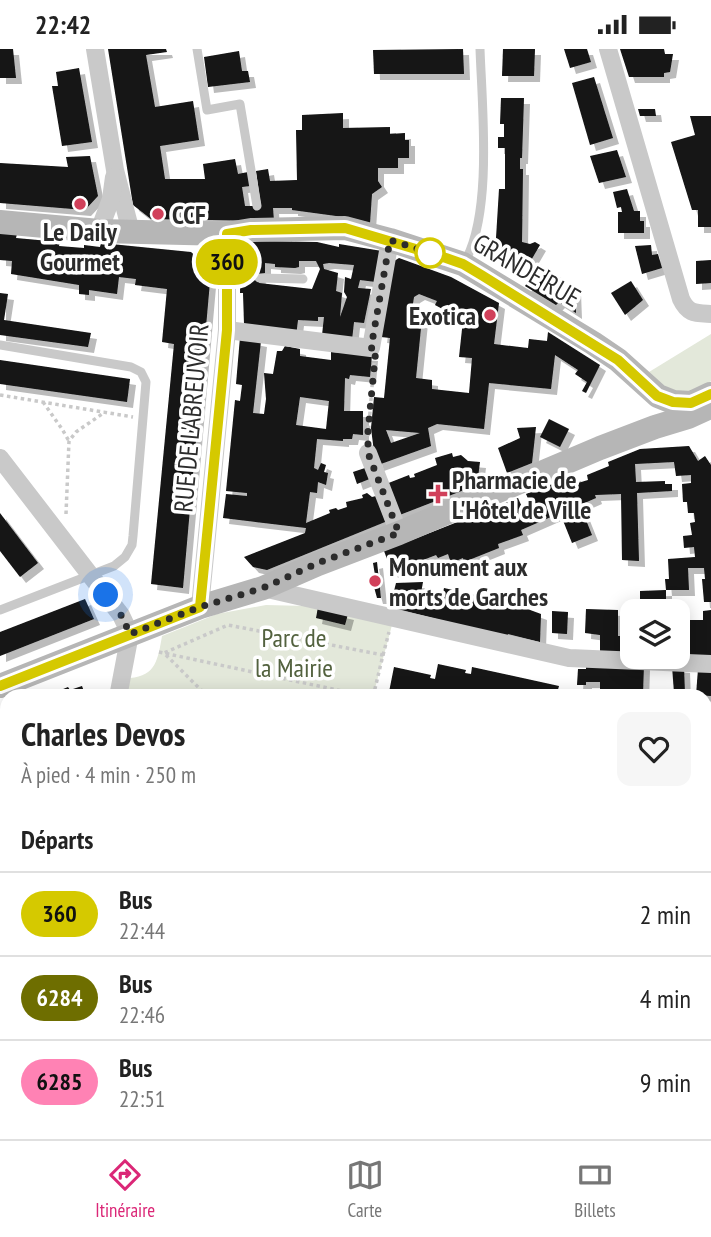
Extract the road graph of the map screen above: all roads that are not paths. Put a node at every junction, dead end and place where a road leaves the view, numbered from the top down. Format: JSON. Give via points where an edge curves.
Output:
{"nodes":[{"id":1,"x":95,"y":49,"type":"edge"},
{"id":2,"x":197,"y":49,"type":"edge"},
{"id":3,"x":480,"y":49,"type":"edge"},
{"id":4,"x":608,"y":49,"type":"edge"},
{"id":5,"x":115,"y":170,"type":"junction"},
{"id":6,"x":259,"y":219,"type":"junction"},
{"id":7,"x":0,"y":222,"type":"edge"},
{"id":8,"x":99,"y":231,"type":"junction"},
{"id":9,"x":131,"y":232,"type":"junction"},
{"id":10,"x":227,"y":234,"type":"junction"},
{"id":11,"x":390,"y":240,"type":"junction"},
{"id":12,"x":463,"y":264,"type":"junction"},
{"id":13,"x":259,"y":278,"type":"dead end"},
{"id":14,"x":303,"y":279,"type":"dead end"},
{"id":15,"x":711,"y":314,"type":"edge"},
{"id":16,"x":227,"y":330,"type":"junction"},
{"id":17,"x":0,"y":345,"type":"edge"},
{"id":18,"x":711,"y":394,"type":"edge"},
{"id":19,"x":657,"y":396,"type":"junction"},
{"id":20,"x":711,"y":404,"type":"edge"},
{"id":21,"x":655,"y":427,"type":"junction"},
{"id":22,"x":368,"y":453,"type":"road end"},
{"id":23,"x":0,"y":458,"type":"edge"},
{"id":24,"x":399,"y":533,"type":"junction"},
{"id":25,"x":91,"y":576,"type":"junction"},
{"id":26,"x":263,"y":588,"type":"junction"},
{"id":27,"x":200,"y":607,"type":"junction"},
{"id":28,"x":0,"y":610,"type":"edge"},
{"id":29,"x":130,"y":634,"type":"junction"},
{"id":30,"x":711,"y":664,"type":"edge"},
{"id":31,"x":0,"y":686,"type":"edge"},
{"id":32,"x":120,"y":689,"type":"edge"}],
"edges":[{"from":1,"to":5,"type":"street"},
{"from":2,"to":6,"type":"lane","via":[[207,110],[240,104]]},
{"from":3,"to":12,"type":"lane","via":[[484,180],[474,247]]},
{"from":4,"to":15,"type":"street","via":[[685,308],[691,313]]},
{"from":5,"to":8,"type":"street"},
{"from":5,"to":9,"type":"street"},
{"from":6,"to":10,"type":"street","name":"GRANDE RUE"},
{"from":6,"to":11,"type":"street","name":"GRANDE RUE","via":[[345,228]]},
{"from":7,"to":8,"type":"street","name":"GRANDE RUE"},
{"from":8,"to":9,"type":"street","name":"GRANDE RUE"},
{"from":9,"to":10,"type":"street","name":"GRANDE RUE"},
{"from":10,"to":16,"type":"street","name":"RUE DE L'ABREUVOIR","via":[[234,278]]},
{"from":11,"to":12,"type":"street","name":"GRANDE RUE"},
{"from":11,"to":16,"type":"street","via":[[371,348]]},
{"from":12,"to":19,"type":"street","name":"GRANDE RUE","via":[[601,349]]},
{"from":13,"to":14,"type":"lane"},
{"from":16,"to":27,"type":"street","name":"RUE DE L'ABREUVOIR"},
{"from":17,"to":25,"type":"lane","via":[[131,367],[145,377],[131,545],[121,561]]},
{"from":18,"to":19,"type":"street","via":[[691,403]]},
{"from":19,"to":21,"type":"street"},
{"from":20,"to":21,"type":"street"},
{"from":21,"to":24,"type":"street"},
{"from":22,"to":24,"type":"street"},
{"from":23,"to":25,"type":"street"},
{"from":24,"to":26,"type":"street"},
{"from":25,"to":28,"type":"lane"},
{"from":25,"to":29,"type":"street"},
{"from":26,"to":27,"type":"street"},
{"from":26,"to":30,"type":"street","via":[[569,658]]},
{"from":27,"to":29,"type":"street"},
{"from":29,"to":31,"type":"street"},
{"from":29,"to":32,"type":"street"}]}
